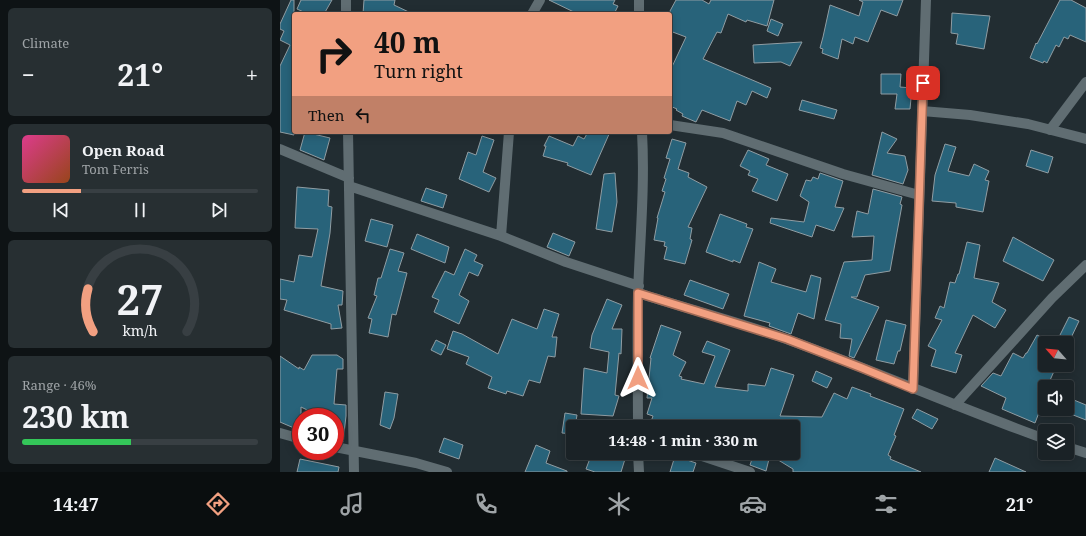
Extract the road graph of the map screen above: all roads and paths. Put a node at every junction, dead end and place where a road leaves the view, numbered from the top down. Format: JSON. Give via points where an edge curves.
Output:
{"nodes":[{"id":1,"x":346,"y":0,"type":"edge"},
{"id":2,"x":540,"y":0,"type":"edge"},
{"id":3,"x":639,"y":0,"type":"edge"},
{"id":4,"x":926,"y":0,"type":"edge"},
{"id":5,"x":346,"y":12,"type":"edge"},
{"id":6,"x":533,"y":12,"type":"edge"},
{"id":7,"x":639,"y":12,"type":"edge"},
{"id":8,"x":1086,"y":82,"type":"edge"},
{"id":9,"x":922,"y":112,"type":"junction"},
{"id":10,"x":672,"y":125,"type":"edge"},
{"id":11,"x":1050,"y":130,"type":"junction"},
{"id":12,"x":348,"y":134,"type":"edge"},
{"id":13,"x":509,"y":134,"type":"edge"},
{"id":14,"x":642,"y":134,"type":"edge"},
{"id":15,"x":1086,"y":139,"type":"edge"},
{"id":16,"x":280,"y":149,"type":"edge"},
{"id":17,"x":349,"y":182,"type":"junction"},
{"id":18,"x":920,"y":195,"type":"junction"},
{"id":19,"x":502,"y":236,"type":"junction"},
{"id":20,"x":1086,"y":265,"type":"edge"},
{"id":21,"x":639,"y":289,"type":"junction"},
{"id":22,"x":913,"y":389,"type":"junction"},
{"id":23,"x":955,"y":405,"type":"junction"},
{"id":24,"x":638,"y":420,"type":"edge"},
{"id":25,"x":280,"y":433,"type":"edge"},
{"id":26,"x":292,"y":436,"type":"edge"},
{"id":27,"x":1038,"y":436,"type":"edge"},
{"id":28,"x":344,"y":449,"type":"edge"},
{"id":29,"x":1074,"y":449,"type":"edge"},
{"id":30,"x":354,"y":452,"type":"junction"},
{"id":31,"x":1086,"y":453,"type":"edge"},
{"id":32,"x":638,"y":460,"type":"edge"},
{"id":33,"x":713,"y":460,"type":"edge"},
{"id":34,"x":354,"y":472,"type":"edge"},
{"id":35,"x":447,"y":472,"type":"edge"},
{"id":36,"x":638,"y":472,"type":"edge"},
{"id":37,"x":750,"y":472,"type":"edge"}],
"edges":[{"from":1,"to":5,"type":"street"},
{"from":2,"to":6,"type":"street"},
{"from":3,"to":7,"type":"street"},
{"from":4,"to":9,"type":"street"},
{"from":8,"to":11,"type":"street"},
{"from":9,"to":11,"type":"street","via":[[970,115]]},
{"from":9,"to":18,"type":"street"},
{"from":10,"to":18,"type":"street","via":[[723,133],[843,174]]},
{"from":11,"to":15,"type":"street"},
{"from":12,"to":17,"type":"street"},
{"from":13,"to":19,"type":"street"},
{"from":14,"to":21,"type":"street","via":[[644,169]]},
{"from":16,"to":17,"type":"street"},
{"from":17,"to":19,"type":"street"},
{"from":17,"to":30,"type":"street"},
{"from":18,"to":22,"type":"street"},
{"from":19,"to":21,"type":"street"},
{"from":20,"to":23,"type":"street","via":[[1052,298]]},
{"from":21,"to":22,"type":"street","via":[[787,339]]},
{"from":21,"to":24,"type":"street"},
{"from":22,"to":23,"type":"street"},
{"from":23,"to":27,"type":"street"},
{"from":25,"to":26,"type":"street"},
{"from":28,"to":30,"type":"street"},
{"from":29,"to":31,"type":"street"},
{"from":30,"to":34,"type":"street"},
{"from":30,"to":35,"type":"street","via":[[416,463]]},
{"from":32,"to":36,"type":"street"},
{"from":33,"to":37,"type":"street"}]}
